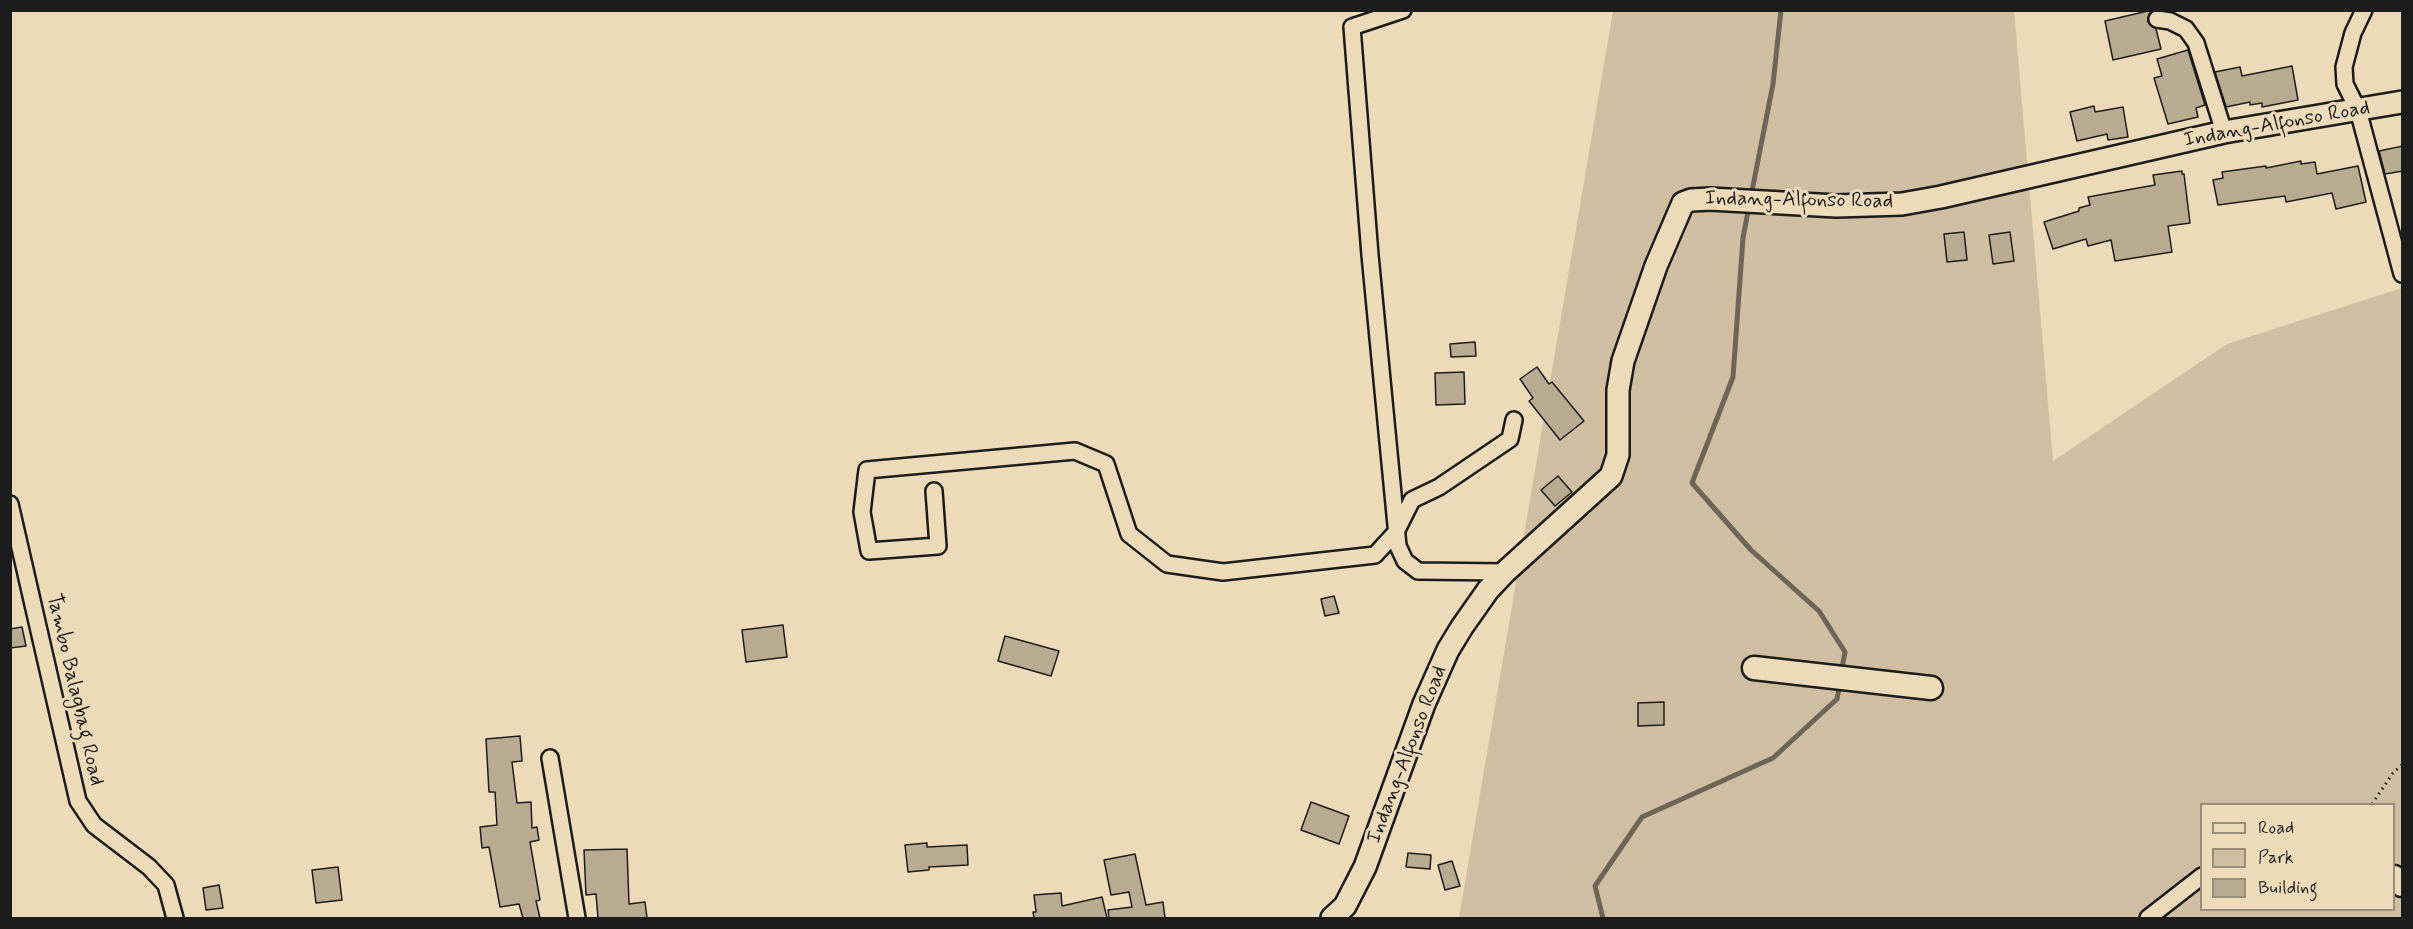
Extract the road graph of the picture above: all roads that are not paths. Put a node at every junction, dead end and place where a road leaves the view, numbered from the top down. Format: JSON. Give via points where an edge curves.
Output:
{"nodes":[{"id":1,"x":1403,"y":10,"type":"edge"},
{"id":2,"x":2364,"y":10,"type":"edge"},
{"id":3,"x":2157,"y":19,"type":"dead end"},
{"id":4,"x":2403,"y":102,"type":"edge"},
{"id":5,"x":2358,"y":110,"type":"junction"},
{"id":6,"x":2224,"y":132,"type":"junction"},
{"id":7,"x":2403,"y":274,"type":"edge"},
{"id":8,"x":1514,"y":420,"type":"dead end"},
{"id":9,"x":934,"y":491,"type":"dead end"},
{"id":10,"x":10,"y":504,"type":"edge"},
{"id":11,"x":1396,"y":532,"type":"junction"},
{"id":12,"x":1504,"y":572,"type":"junction"},
{"id":13,"x":1754,"y":668,"type":"dead end"},
{"id":14,"x":1930,"y":688,"type":"dead end"},
{"id":15,"x":550,"y":758,"type":"dead end"},
{"id":16,"x":2200,"y":878,"type":"edge"},
{"id":17,"x":175,"y":918,"type":"edge"},
{"id":18,"x":577,"y":918,"type":"edge"},
{"id":19,"x":1332,"y":918,"type":"edge"},
{"id":20,"x":2148,"y":918,"type":"edge"}],
"edges":[{"from":1,"to":11,"type":"street","via":[[1352,27]]},
{"from":2,"to":5,"type":"street","via":[[2344,68],[2345,84]]},
{"from":3,"to":6,"type":"street","via":[[2186,29],[2196,43]]},
{"from":4,"to":5,"type":"main road","name":"Indang-Alfonso Road"},
{"from":5,"to":6,"type":"main road","name":"Indang-Alfonso Road"},
{"from":5,"to":7,"type":"street"},
{"from":6,"to":12,"type":"main road","name":"Indang-Alfonso Road","via":[[1912,202],[1836,206],[1710,199],[1683,203],[1656,266],[1620,375],[1618,454],[1611,476]]},
{"from":8,"to":11,"type":"street","via":[[1510,439],[1439,487],[1412,500]]},
{"from":9,"to":11,"type":"street","via":[[938,546],[869,551],[862,512],[867,470],[1075,451],[1106,464],[1129,534],[1167,564],[1223,572],[1376,555]]},
{"from":10,"to":17,"type":"street","name":"Tambo Balagbag Road","via":[[78,801],[94,825],[166,885]]},
{"from":11,"to":12,"type":"street","via":[[1405,561],[1418,572]]},
{"from":12,"to":19,"type":"main road","name":"Indang-Alfonso Road","via":[[1448,650],[1424,704],[1365,867],[1345,906]]},
{"from":13,"to":14,"type":"main road"},
{"from":15,"to":18,"type":"street"},
{"from":16,"to":20,"type":"street"}]}
